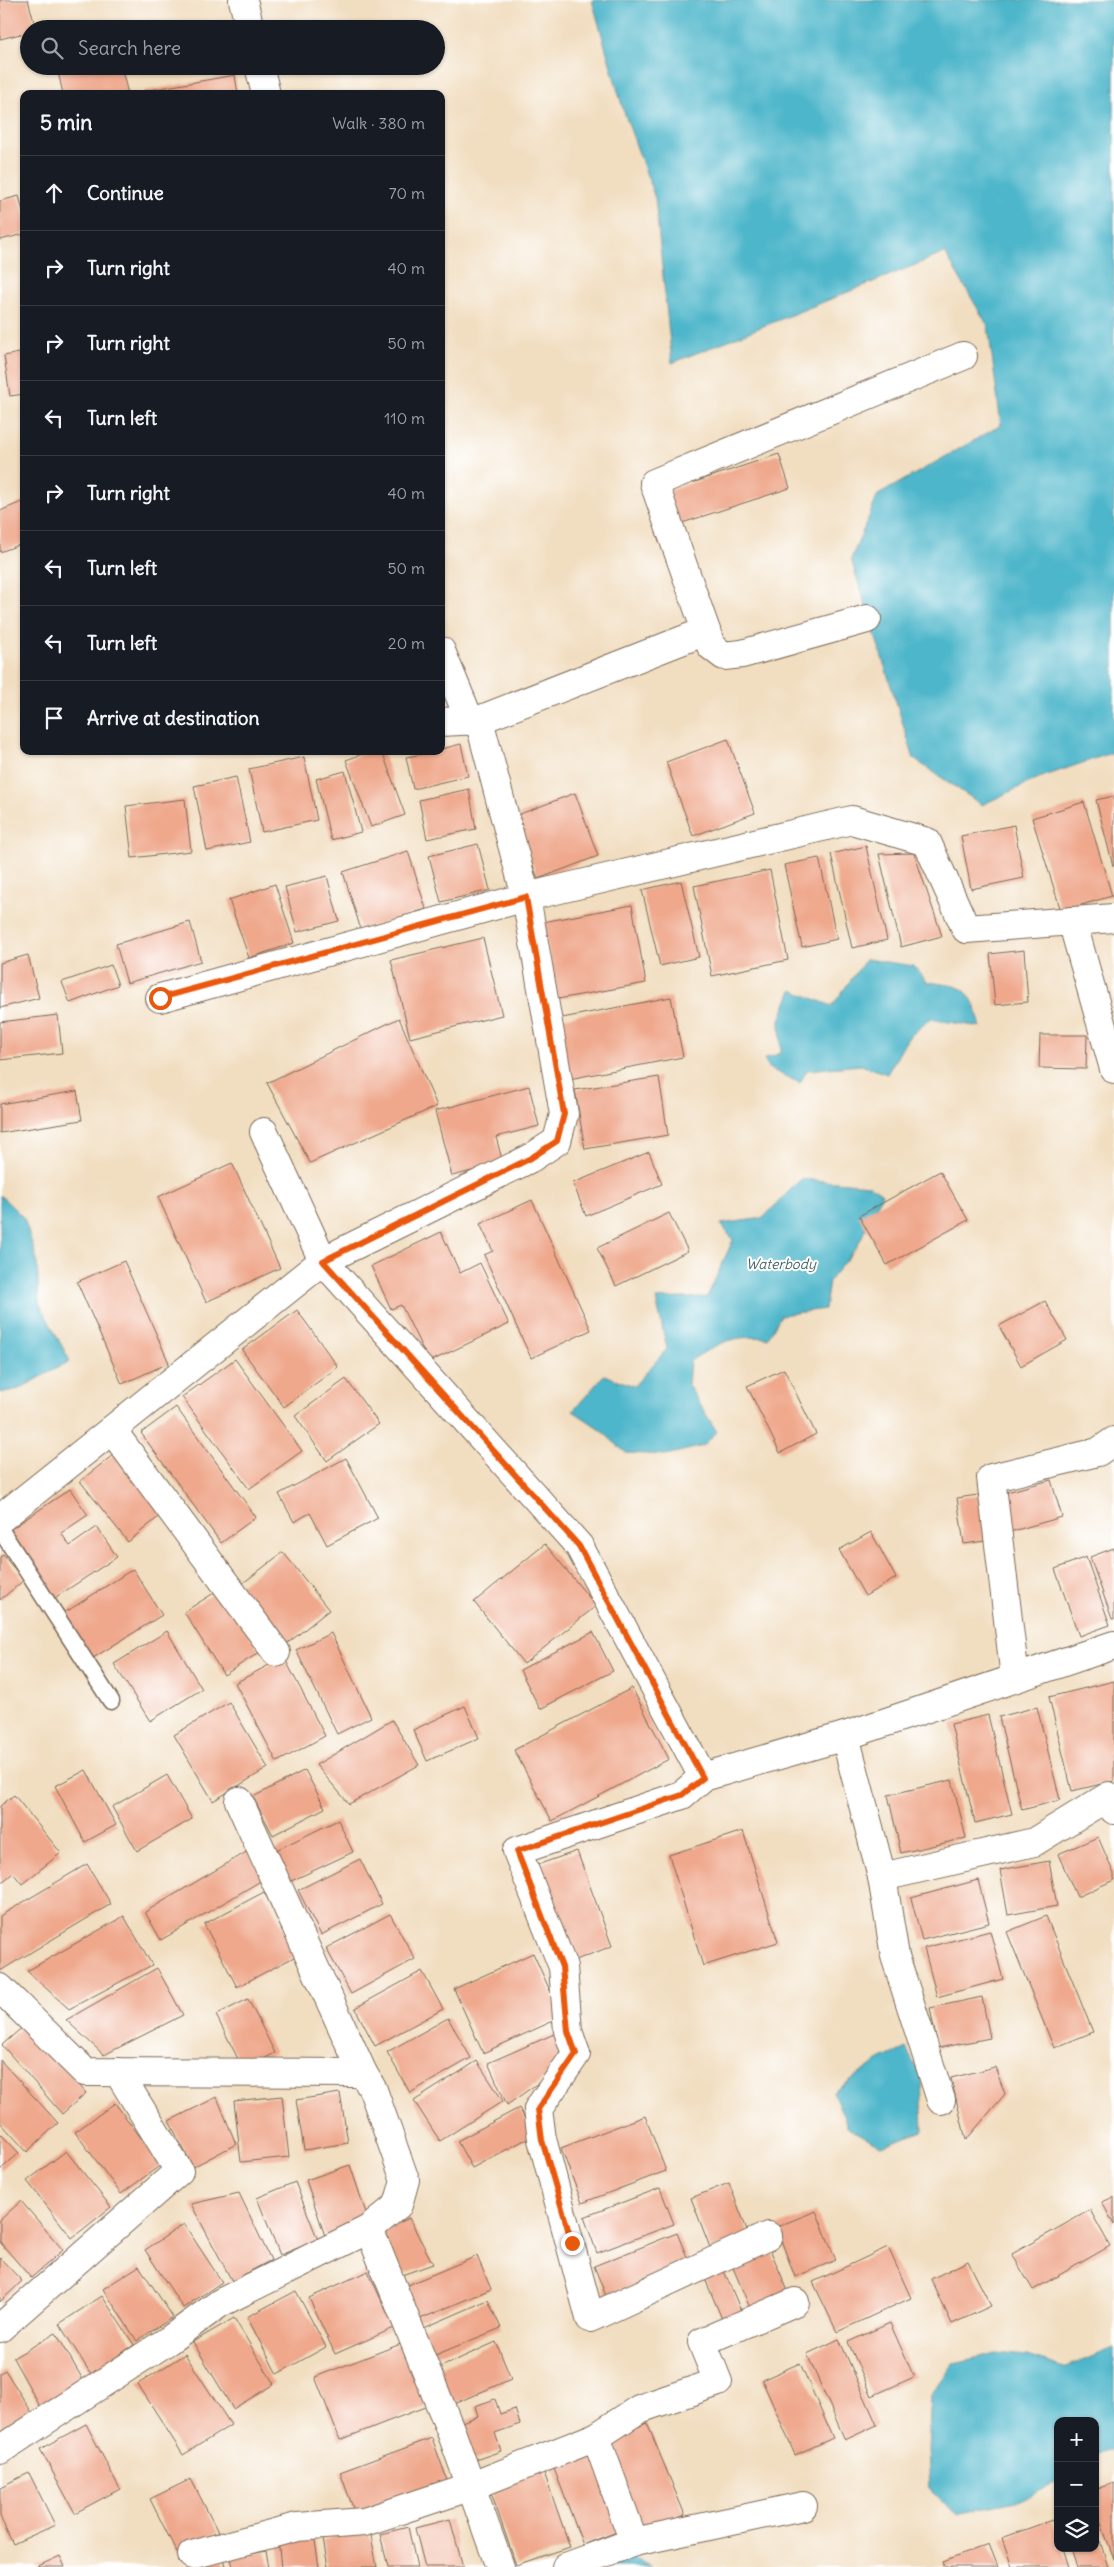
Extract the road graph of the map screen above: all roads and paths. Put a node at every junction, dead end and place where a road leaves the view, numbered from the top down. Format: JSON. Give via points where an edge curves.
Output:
{"nodes":[{"id":1,"x":243,"y":0,"type":"edge"},
{"id":2,"x":248,"y":20,"type":"edge"},
{"id":3,"x":261,"y":75,"type":"edge"},
{"id":4,"x":265,"y":90,"type":"edge"},
{"id":5,"x":963,"y":356,"type":"dead end"},
{"id":6,"x":867,"y":619,"type":"dead end"},
{"id":7,"x":706,"y":631,"type":"junction"},
{"id":8,"x":445,"y":659,"type":"edge"},
{"id":9,"x":474,"y":721,"type":"junction"},
{"id":10,"x":445,"y":722,"type":"edge"},
{"id":11,"x":526,"y":897,"type":"junction"},
{"id":12,"x":1114,"y":918,"type":"edge"},
{"id":13,"x":1072,"y":921,"type":"junction"},
{"id":14,"x":160,"y":998,"type":"dead end"},
{"id":15,"x":1114,"y":1068,"type":"edge"},
{"id":16,"x":264,"y":1132,"type":"dead end"},
{"id":17,"x":323,"y":1261,"type":"junction"},
{"id":18,"x":112,"y":1430,"type":"junction"},
{"id":19,"x":1114,"y":1441,"type":"edge"},
{"id":20,"x":0,"y":1519,"type":"edge"},
{"id":21,"x":0,"y":1529,"type":"edge"},
{"id":22,"x":1114,"y":1644,"type":"edge"},
{"id":23,"x":276,"y":1652,"type":"dead end"},
{"id":24,"x":1015,"y":1678,"type":"junction"},
{"id":25,"x":111,"y":1701,"type":"dead end"},
{"id":26,"x":845,"y":1736,"type":"junction"},
{"id":27,"x":703,"y":1778,"type":"junction"},
{"id":28,"x":239,"y":1801,"type":"dead end"},
{"id":29,"x":1114,"y":1810,"type":"edge"},
{"id":30,"x":882,"y":1878,"type":"junction"},
{"id":31,"x":2,"y":1994,"type":"edge"},
{"id":32,"x":118,"y":2072,"type":"junction"},
{"id":33,"x":363,"y":2073,"type":"junction"},
{"id":34,"x":941,"y":2100,"type":"dead end"},
{"id":35,"x":369,"y":2229,"type":"junction"},
{"id":36,"x":768,"y":2236,"type":"dead end"},
{"id":37,"x":795,"y":2302,"type":"dead end"},
{"id":38,"x":0,"y":2328,"type":"edge"},
{"id":39,"x":596,"y":2437,"type":"junction"},
{"id":40,"x":0,"y":2450,"type":"edge"},
{"id":41,"x":472,"y":2486,"type":"junction"},
{"id":42,"x":803,"y":2506,"type":"dead end"},
{"id":43,"x":634,"y":2542,"type":"junction"},
{"id":44,"x":192,"y":2554,"type":"dead end"},
{"id":45,"x":500,"y":2567,"type":"edge"},
{"id":46,"x":566,"y":2567,"type":"edge"}],
"edges":[{"from":1,"to":2,"type":"street"},
{"from":3,"to":4,"type":"street"},
{"from":5,"to":7,"type":"street","via":[[654,483]]},
{"from":6,"to":7,"type":"street","via":[[742,654],[724,656],[711,646]]},
{"from":7,"to":9,"type":"street"},
{"from":8,"to":9,"type":"street"},
{"from":9,"to":10,"type":"street"},
{"from":9,"to":11,"type":"street"},
{"from":11,"to":13,"type":"street","via":[[852,820],[927,842],[966,929]]},
{"from":11,"to":14,"type":"street"},
{"from":11,"to":17,"type":"street","via":[[564,1114],[557,1141],[531,1158]]},
{"from":12,"to":13,"type":"street"},
{"from":13,"to":15,"type":"street"},
{"from":16,"to":17,"type":"street"},
{"from":17,"to":18,"type":"street"},
{"from":17,"to":27,"type":"street","via":[[579,1546]]},
{"from":18,"to":20,"type":"street"},
{"from":18,"to":23,"type":"street"},
{"from":19,"to":24,"type":"street","via":[[1098,1452],[991,1478]]},
{"from":21,"to":25,"type":"lane"},
{"from":22,"to":24,"type":"street"},
{"from":24,"to":26,"type":"street"},
{"from":26,"to":27,"type":"street"},
{"from":26,"to":30,"type":"street"},
{"from":27,"to":36,"type":"street","via":[[682,1795],[517,1851],[562,1967],[568,2031],[576,2054],[538,2109],[542,2140],[590,2318]]},
{"from":28,"to":33,"type":"street"},
{"from":29,"to":30,"type":"street","via":[[1109,1796],[1034,1842]]},
{"from":30,"to":34,"type":"street","via":[[895,1956]]},
{"from":31,"to":32,"type":"street","via":[[85,2072]]},
{"from":32,"to":33,"type":"street"},
{"from":32,"to":38,"type":"street","via":[[179,2171]]},
{"from":33,"to":35,"type":"street","via":[[373,2090],[405,2180],[398,2205]]},
{"from":35,"to":40,"type":"street","via":[[220,2303]]},
{"from":35,"to":41,"type":"street"},
{"from":37,"to":39,"type":"street","via":[[702,2342],[718,2382],[640,2409]]},
{"from":39,"to":41,"type":"street"},
{"from":39,"to":43,"type":"street"},
{"from":41,"to":44,"type":"street","via":[[364,2522],[297,2528]]},
{"from":41,"to":45,"type":"street"},
{"from":42,"to":43,"type":"street"},
{"from":43,"to":46,"type":"street"}]}
